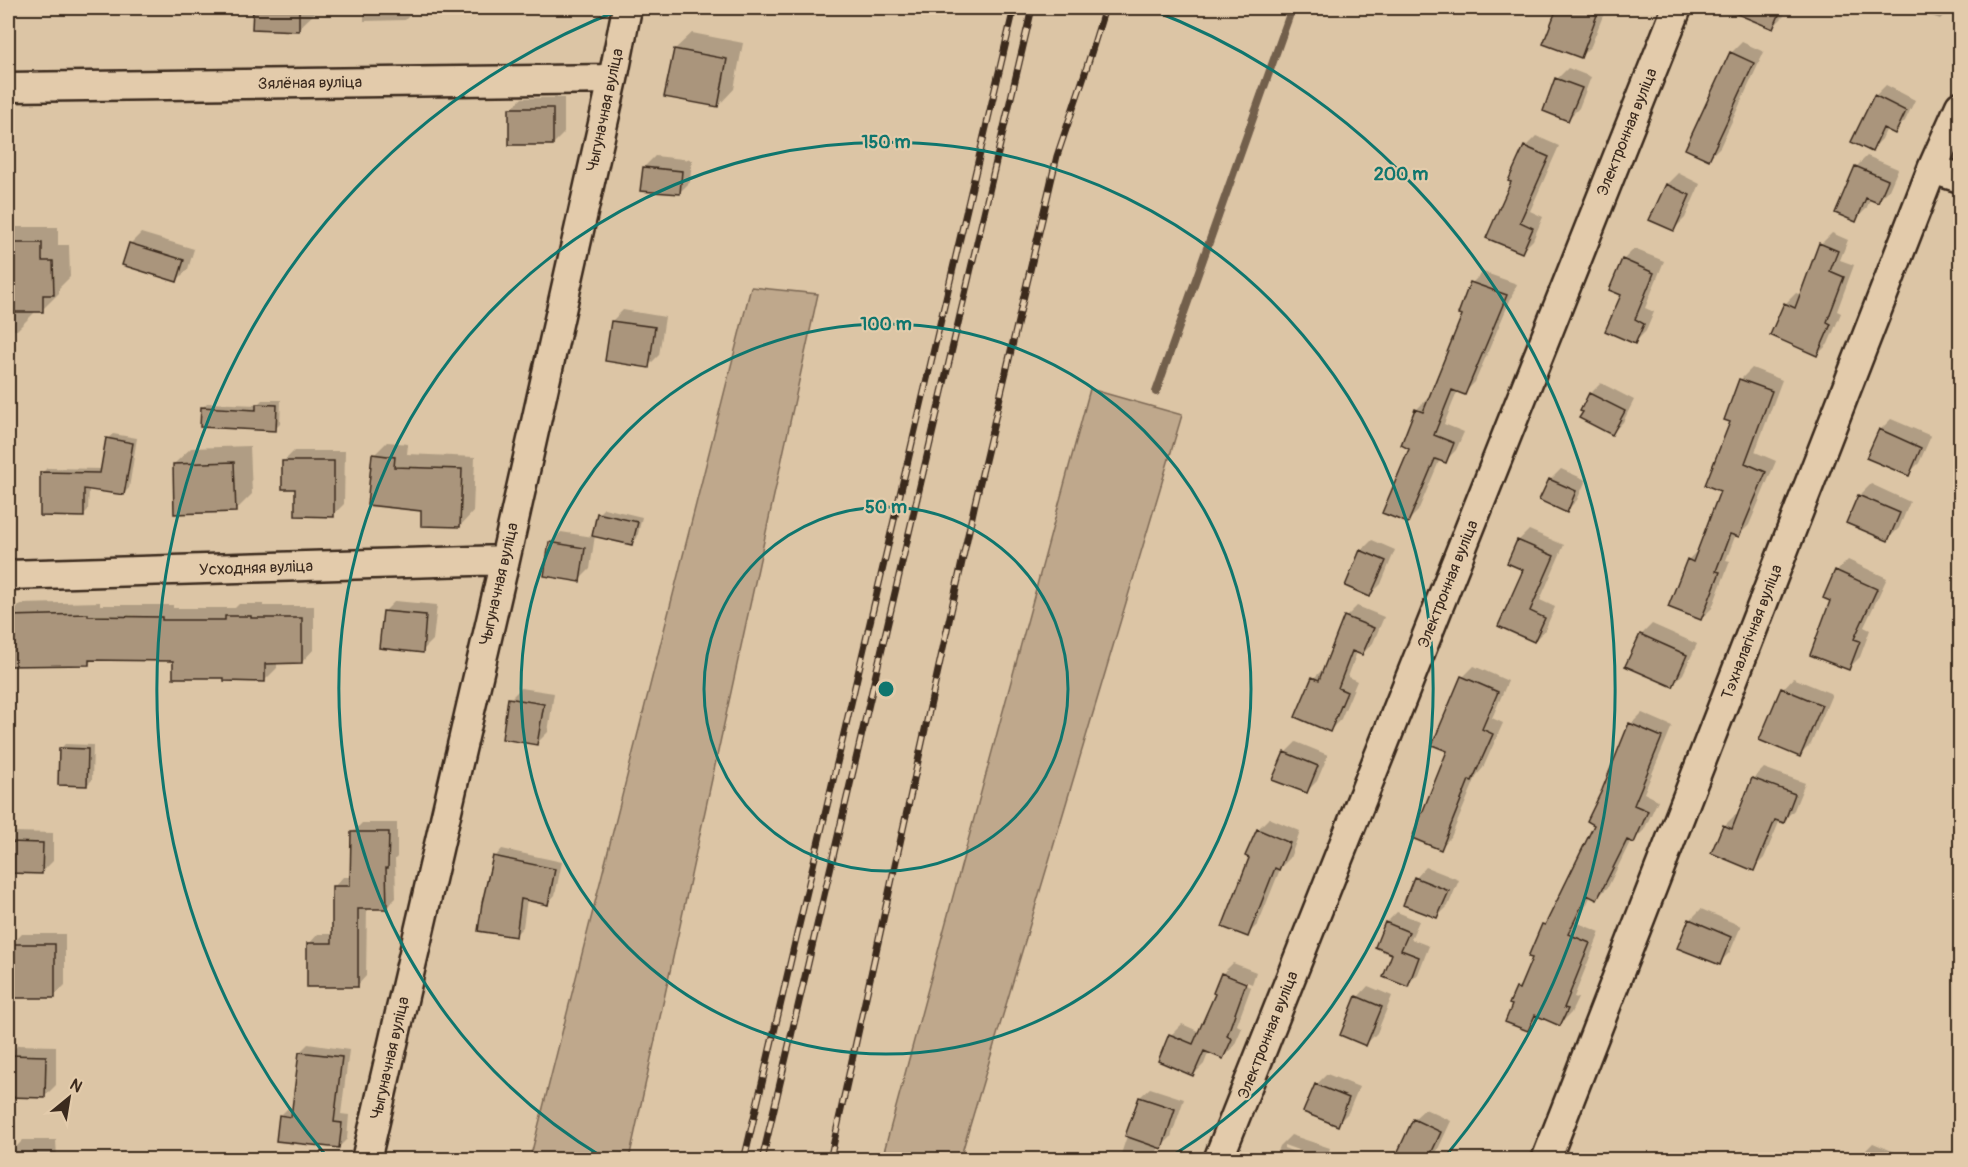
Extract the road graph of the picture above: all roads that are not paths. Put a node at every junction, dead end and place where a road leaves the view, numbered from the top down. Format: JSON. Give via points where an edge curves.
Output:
{"nodes":[{"id":1,"x":627,"y":8,"type":"edge"},
{"id":2,"x":1677,"y":8,"type":"edge"},
{"id":3,"x":613,"y":79,"type":"junction"},
{"id":4,"x":8,"y":87,"type":"edge"},
{"id":5,"x":1960,"y":106,"type":"edge"},
{"id":6,"x":1932,"y":169,"type":"junction"},
{"id":7,"x":1960,"y":178,"type":"edge"},
{"id":8,"x":505,"y":560,"type":"junction"},
{"id":9,"x":8,"y":575,"type":"edge"},
{"id":10,"x":366,"y":1160,"type":"edge"},
{"id":11,"x":1218,"y":1160,"type":"edge"},
{"id":12,"x":1546,"y":1160,"type":"edge"}],
"edges":[{"from":1,"to":3,"type":"street","name":"Чыгуначная вуліца"},
{"from":2,"to":11,"type":"street","name":"Электронная вуліца"},
{"from":3,"to":4,"type":"street","name":"Зялёная вуліца"},
{"from":3,"to":8,"type":"street","name":"Чыгуначная вуліца"},
{"from":5,"to":6,"type":"street","name":"Тэхналагічная вуліца"},
{"from":6,"to":7,"type":"street"},
{"from":6,"to":12,"type":"street","name":"Тэхналагічная вуліца"},
{"from":8,"to":9,"type":"street","name":"Усходняя вуліца"},
{"from":8,"to":10,"type":"street","name":"Чыгуначная вуліца"}]}
